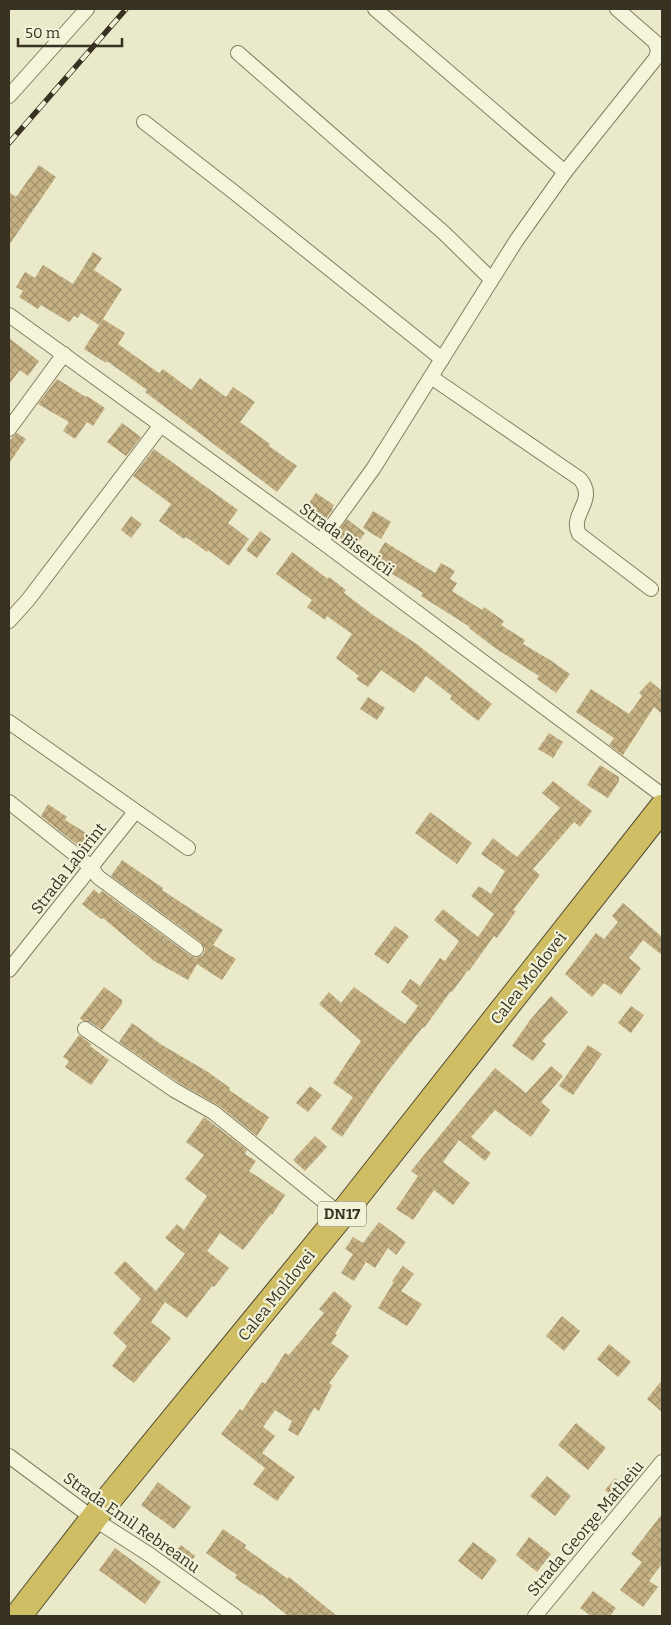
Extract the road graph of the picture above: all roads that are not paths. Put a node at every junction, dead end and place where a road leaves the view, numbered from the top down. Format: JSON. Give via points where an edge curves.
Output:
{"nodes":[{"id":1,"x":87,"y":9,"type":"edge"},
{"id":2,"x":375,"y":9,"type":"edge"},
{"id":3,"x":617,"y":9,"type":"edge"},
{"id":4,"x":238,"y":53,"type":"dead end"},
{"id":5,"x":9,"y":96,"type":"edge"},
{"id":6,"x":144,"y":122,"type":"dead end"},
{"id":7,"x":565,"y":172,"type":"junction"},
{"id":8,"x":491,"y":279,"type":"junction"},
{"id":9,"x":9,"y":315,"type":"edge"},
{"id":10,"x":64,"y":354,"type":"junction"},
{"id":11,"x":442,"y":359,"type":"junction"},
{"id":12,"x":431,"y":377,"type":"junction"},
{"id":13,"x":161,"y":425,"type":"junction"},
{"id":14,"x":9,"y":429,"type":"edge"},
{"id":15,"x":321,"y":541,"type":"junction"},
{"id":16,"x":651,"y":588,"type":"dead end"},
{"id":17,"x":9,"y":621,"type":"edge"},
{"id":18,"x":9,"y":722,"type":"edge"},
{"id":19,"x":662,"y":795,"type":"edge"},
{"id":20,"x":9,"y":802,"type":"edge"},
{"id":21,"x":662,"y":808,"type":"edge"},
{"id":22,"x":135,"y":812,"type":"junction"},
{"id":23,"x":188,"y":848,"type":"dead end"},
{"id":24,"x":90,"y":867,"type":"junction"},
{"id":25,"x":196,"y":950,"type":"dead end"},
{"id":26,"x":9,"y":969,"type":"edge"},
{"id":27,"x":86,"y":1029,"type":"dead end"},
{"id":28,"x":341,"y":1215,"type":"junction"},
{"id":29,"x":9,"y":1456,"type":"edge"},
{"id":30,"x":662,"y":1462,"type":"edge"},
{"id":31,"x":94,"y":1519,"type":"junction"},
{"id":32,"x":20,"y":1615,"type":"edge"},
{"id":33,"x":234,"y":1616,"type":"edge"},
{"id":34,"x":535,"y":1616,"type":"edge"}],
"edges":[{"from":1,"to":5,"type":"street"},
{"from":2,"to":7,"type":"street"},
{"from":3,"to":7,"type":"street","via":[[655,42],[656,58]]},
{"from":4,"to":8,"type":"street","via":[[436,226]]},
{"from":6,"to":11,"type":"street"},
{"from":7,"to":8,"type":"street"},
{"from":8,"to":11,"type":"street"},
{"from":9,"to":10,"type":"street","name":"Strada Bisericii"},
{"from":10,"to":13,"type":"street","name":"Strada Bisericii"},
{"from":10,"to":14,"type":"street"},
{"from":11,"to":12,"type":"street"},
{"from":12,"to":15,"type":"street","via":[[373,468]]},
{"from":12,"to":16,"type":"street","via":[[580,479],[586,488],[587,498],[576,522],[579,534]]},
{"from":13,"to":15,"type":"street","name":"Strada Bisericii"},
{"from":13,"to":17,"type":"street"},
{"from":15,"to":19,"type":"street","name":"Strada Bisericii"},
{"from":18,"to":22,"type":"street"},
{"from":20,"to":24,"type":"street"},
{"from":21,"to":28,"type":"highway","name":"Calea Moldovei","number":"DN17"},
{"from":22,"to":23,"type":"street"},
{"from":22,"to":24,"type":"street","name":"Strada Labirint"},
{"from":24,"to":25,"type":"street","via":[[98,877]]},
{"from":24,"to":26,"type":"street","name":"Strada Labirint"},
{"from":27,"to":28,"type":"street","via":[[174,1090],[214,1112]]},
{"from":28,"to":31,"type":"highway","name":"Calea Moldovei","number":"DN17"},
{"from":29,"to":31,"type":"street","name":"Strada Emil Rebreanu"},
{"from":30,"to":34,"type":"street","name":"Strada George Matheiu"},
{"from":31,"to":32,"type":"highway","name":"Calea Moldovei","number":"DN17"},
{"from":31,"to":33,"type":"street","name":"Strada Emil Rebreanu"}]}
